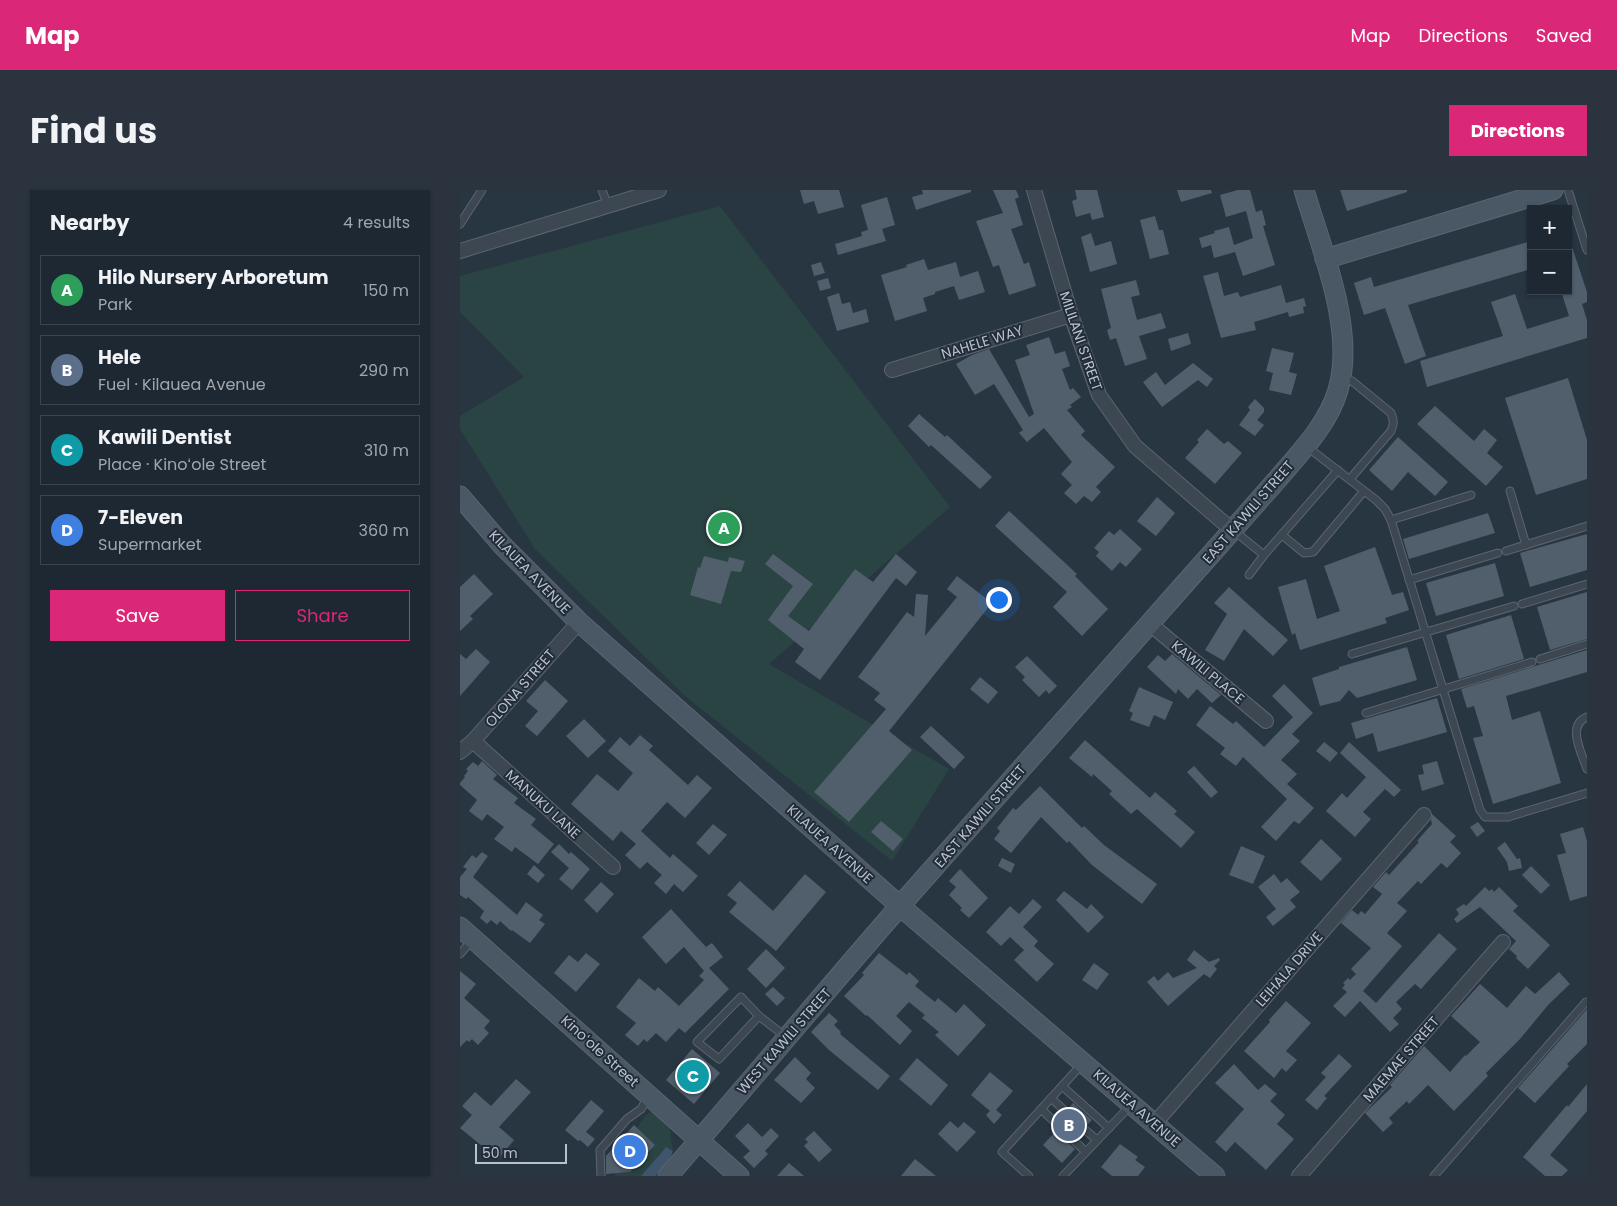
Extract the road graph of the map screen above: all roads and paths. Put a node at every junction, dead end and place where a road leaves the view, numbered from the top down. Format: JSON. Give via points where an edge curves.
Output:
{"nodes":[{"id":1,"x":482,"y":190,"type":"edge"},
{"id":2,"x":602,"y":190,"type":"edge"},
{"id":3,"x":659,"y":190,"type":"edge"},
{"id":4,"x":1034,"y":190,"type":"edge"},
{"id":5,"x":1304,"y":190,"type":"edge"},
{"id":6,"x":1554,"y":190,"type":"edge"},
{"id":7,"x":1568,"y":190,"type":"edge"},
{"id":8,"x":608,"y":206,"type":"junction"},
{"id":9,"x":460,"y":224,"type":"edge"},
{"id":10,"x":1587,"y":250,"type":"edge"},
{"id":11,"x":460,"y":251,"type":"edge"},
{"id":12,"x":1325,"y":259,"type":"junction"},
{"id":13,"x":1071,"y":315,"type":"junction"},
{"id":14,"x":892,"y":370,"type":"dead end"},
{"id":15,"x":1341,"y":376,"type":"junction"},
{"id":16,"x":1306,"y":445,"type":"junction"},
{"id":17,"x":1338,"y":470,"type":"junction"},
{"id":18,"x":1350,"y":480,"type":"junction"},
{"id":19,"x":1364,"y":491,"type":"junction"},
{"id":20,"x":1510,"y":491,"type":"dead end"},
{"id":21,"x":460,"y":496,"type":"edge"},
{"id":22,"x":1471,"y":496,"type":"dead end"},
{"id":23,"x":1391,"y":520,"type":"junction"},
{"id":24,"x":1587,"y":526,"type":"edge"},
{"id":25,"x":1232,"y":530,"type":"junction"},
{"id":26,"x":1282,"y":535,"type":"junction"},
{"id":27,"x":1526,"y":545,"type":"junction"},
{"id":28,"x":1506,"y":551,"type":"dead end"},
{"id":29,"x":1498,"y":553,"type":"dead end"},
{"id":30,"x":1264,"y":555,"type":"junction"},
{"id":31,"x":1249,"y":575,"type":"dead end"},
{"id":32,"x":1409,"y":580,"type":"junction"},
{"id":33,"x":1587,"y":584,"type":"edge"},
{"id":34,"x":579,"y":622,"type":"junction"},
{"id":35,"x":1149,"y":623,"type":"junction"},
{"id":36,"x":1425,"y":632,"type":"junction"},
{"id":37,"x":1587,"y":644,"type":"edge"},
{"id":38,"x":1352,"y":654,"type":"dead end"},
{"id":39,"x":1540,"y":659,"type":"dead end"},
{"id":40,"x":1532,"y":662,"type":"dead end"},
{"id":41,"x":1443,"y":690,"type":"junction"},
{"id":42,"x":1366,"y":713,"type":"dead end"},
{"id":43,"x":1587,"y":717,"type":"edge"},
{"id":44,"x":1266,"y":721,"type":"dead end"},
{"id":45,"x":473,"y":741,"type":"junction"},
{"id":46,"x":460,"y":752,"type":"edge"},
{"id":47,"x":1587,"y":769,"type":"edge"},
{"id":48,"x":1587,"y":793,"type":"edge"},
{"id":49,"x":1424,"y":816,"type":"dead end"},
{"id":50,"x":613,"y":867,"type":"dead end"},
{"id":51,"x":900,"y":906,"type":"junction"},
{"id":52,"x":466,"y":933,"type":"edge"},
{"id":53,"x":1503,"y":942,"type":"dead end"},
{"id":54,"x":460,"y":954,"type":"edge"},
{"id":55,"x":1586,"y":1002,"type":"edge"},
{"id":56,"x":759,"y":1016,"type":"junction"},
{"id":57,"x":787,"y":1038,"type":"junction"},
{"id":58,"x":1083,"y":1062,"type":"junction"},
{"id":59,"x":1062,"y":1086,"type":"junction"},
{"id":60,"x":650,"y":1095,"type":"junction"},
{"id":61,"x":1051,"y":1098,"type":"junction"},
{"id":62,"x":1132,"y":1104,"type":"junction"},
{"id":63,"x":1041,"y":1109,"type":"junction"},
{"id":64,"x":1066,"y":1112,"type":"dead end"},
{"id":65,"x":1155,"y":1123,"type":"junction"},
{"id":66,"x":1109,"y":1128,"type":"junction"},
{"id":67,"x":1084,"y":1129,"type":"dead end"},
{"id":68,"x":1097,"y":1140,"type":"junction"},
{"id":69,"x":699,"y":1141,"type":"junction"},
{"id":70,"x":1086,"y":1152,"type":"junction"},
{"id":71,"x":601,"y":1176,"type":"edge"},
{"id":72,"x":668,"y":1176,"type":"edge"},
{"id":73,"x":739,"y":1176,"type":"edge"},
{"id":74,"x":1030,"y":1176,"type":"edge"},
{"id":75,"x":1063,"y":1176,"type":"edge"},
{"id":76,"x":1215,"y":1176,"type":"edge"},
{"id":77,"x":1299,"y":1176,"type":"edge"},
{"id":78,"x":1434,"y":1176,"type":"edge"}],
"edges":[{"from":1,"to":9,"type":"lane"},
{"from":2,"to":8,"type":"lane"},
{"from":3,"to":8,"type":"street"},
{"from":4,"to":13,"type":"street","name":"MILILANI STREET"},
{"from":5,"to":12,"type":"street","name":"EAST KAWILI STREET"},
{"from":6,"to":12,"type":"street"},
{"from":7,"to":10,"type":"lane"},
{"from":8,"to":11,"type":"street"},
{"from":12,"to":15,"type":"street","name":"EAST KAWILI STREET","via":[[1341,322]]},
{"from":13,"to":14,"type":"street","name":"NAHELE WAY"},
{"from":13,"to":25,"type":"street","name":"MILILANI STREET","via":[[1100,395],[1136,446]]},
{"from":15,"to":16,"type":"street","name":"EAST KAWILI STREET","via":[[1335,399]]},
{"from":15,"to":18,"type":"lane","via":[[1352,381],[1391,413],[1394,420],[1391,432]]},
{"from":16,"to":17,"type":"lane"},
{"from":16,"to":25,"type":"street","name":"EAST KAWILI STREET"},
{"from":17,"to":18,"type":"lane"},
{"from":17,"to":26,"type":"lane"},
{"from":18,"to":19,"type":"lane"},
{"from":19,"to":23,"type":"lane","via":[[1385,509]]},
{"from":19,"to":26,"type":"lane","via":[[1310,554],[1304,554]]},
{"from":20,"to":27,"type":"lane"},
{"from":21,"to":34,"type":"street","name":"KILAUEA AVENUE","via":[[502,545]]},
{"from":22,"to":23,"type":"lane"},
{"from":23,"to":32,"type":"lane"},
{"from":24,"to":27,"type":"lane"},
{"from":25,"to":30,"type":"lane"},
{"from":25,"to":35,"type":"street","name":"EAST KAWILI STREET"},
{"from":26,"to":30,"type":"lane"},
{"from":27,"to":28,"type":"lane"},
{"from":29,"to":32,"type":"lane"},
{"from":30,"to":31,"type":"lane"},
{"from":32,"to":36,"type":"lane"},
{"from":33,"to":36,"type":"lane"},
{"from":34,"to":45,"type":"street","name":"OLONA STREET"},
{"from":34,"to":51,"type":"street","name":"KILAUEA AVENUE"},
{"from":35,"to":44,"type":"street","name":"KAWILI PLACE"},
{"from":35,"to":51,"type":"street","name":"EAST KAWILI STREET"},
{"from":36,"to":38,"type":"lane"},
{"from":36,"to":41,"type":"lane"},
{"from":37,"to":39,"type":"lane"},
{"from":40,"to":41,"type":"lane"},
{"from":41,"to":42,"type":"lane"},
{"from":41,"to":48,"type":"lane","via":[[1480,810],[1485,817],[1508,818]]},
{"from":43,"to":47,"type":"lane","via":[[1579,723],[1576,736]]},
{"from":45,"to":46,"type":"street","name":"OLONA STREET"},
{"from":45,"to":50,"type":"street","name":"MANUKU LANE"},
{"from":49,"to":65,"type":"street","name":"LEIHALA DRIVE"},
{"from":51,"to":57,"type":"street","name":"WEST KAWILI STREET"},
{"from":51,"to":58,"type":"street","name":"KILAUEA AVENUE"},
{"from":52,"to":54,"type":"lane"},
{"from":52,"to":60,"type":"street","name":"Kinoʻole Street"},
{"from":53,"to":77,"type":"street","name":"MAEMAE STREET"},
{"from":55,"to":78,"type":"lane"},
{"from":56,"to":56,"type":"lane","via":[[719,1059],[698,1042],[741,997]]},
{"from":56,"to":57,"type":"lane"},
{"from":57,"to":69,"type":"street","name":"WEST KAWILI STREET"},
{"from":58,"to":59,"type":"lane"},
{"from":58,"to":62,"type":"street","name":"KILAUEA AVENUE"},
{"from":59,"to":61,"type":"lane"},
{"from":59,"to":66,"type":"lane"},
{"from":60,"to":69,"type":"street","name":"Kinoʻole Street"},
{"from":60,"to":71,"type":"lane","via":[[641,1109],[627,1119],[600,1150]]},
{"from":61,"to":63,"type":"lane"},
{"from":61,"to":64,"type":"lane"},
{"from":62,"to":65,"type":"street","name":"KILAUEA AVENUE"},
{"from":62,"to":66,"type":"lane"},
{"from":63,"to":70,"type":"lane"},
{"from":63,"to":74,"type":"lane","via":[[1002,1152]]},
{"from":65,"to":76,"type":"street","name":"KILAUEA AVENUE"},
{"from":66,"to":68,"type":"lane"},
{"from":67,"to":68,"type":"lane"},
{"from":68,"to":70,"type":"lane"},
{"from":69,"to":72,"type":"street","name":"WEST KAWILI STREET"},
{"from":69,"to":73,"type":"street","name":"Kinoʻole Street"},
{"from":70,"to":75,"type":"lane"}]}
